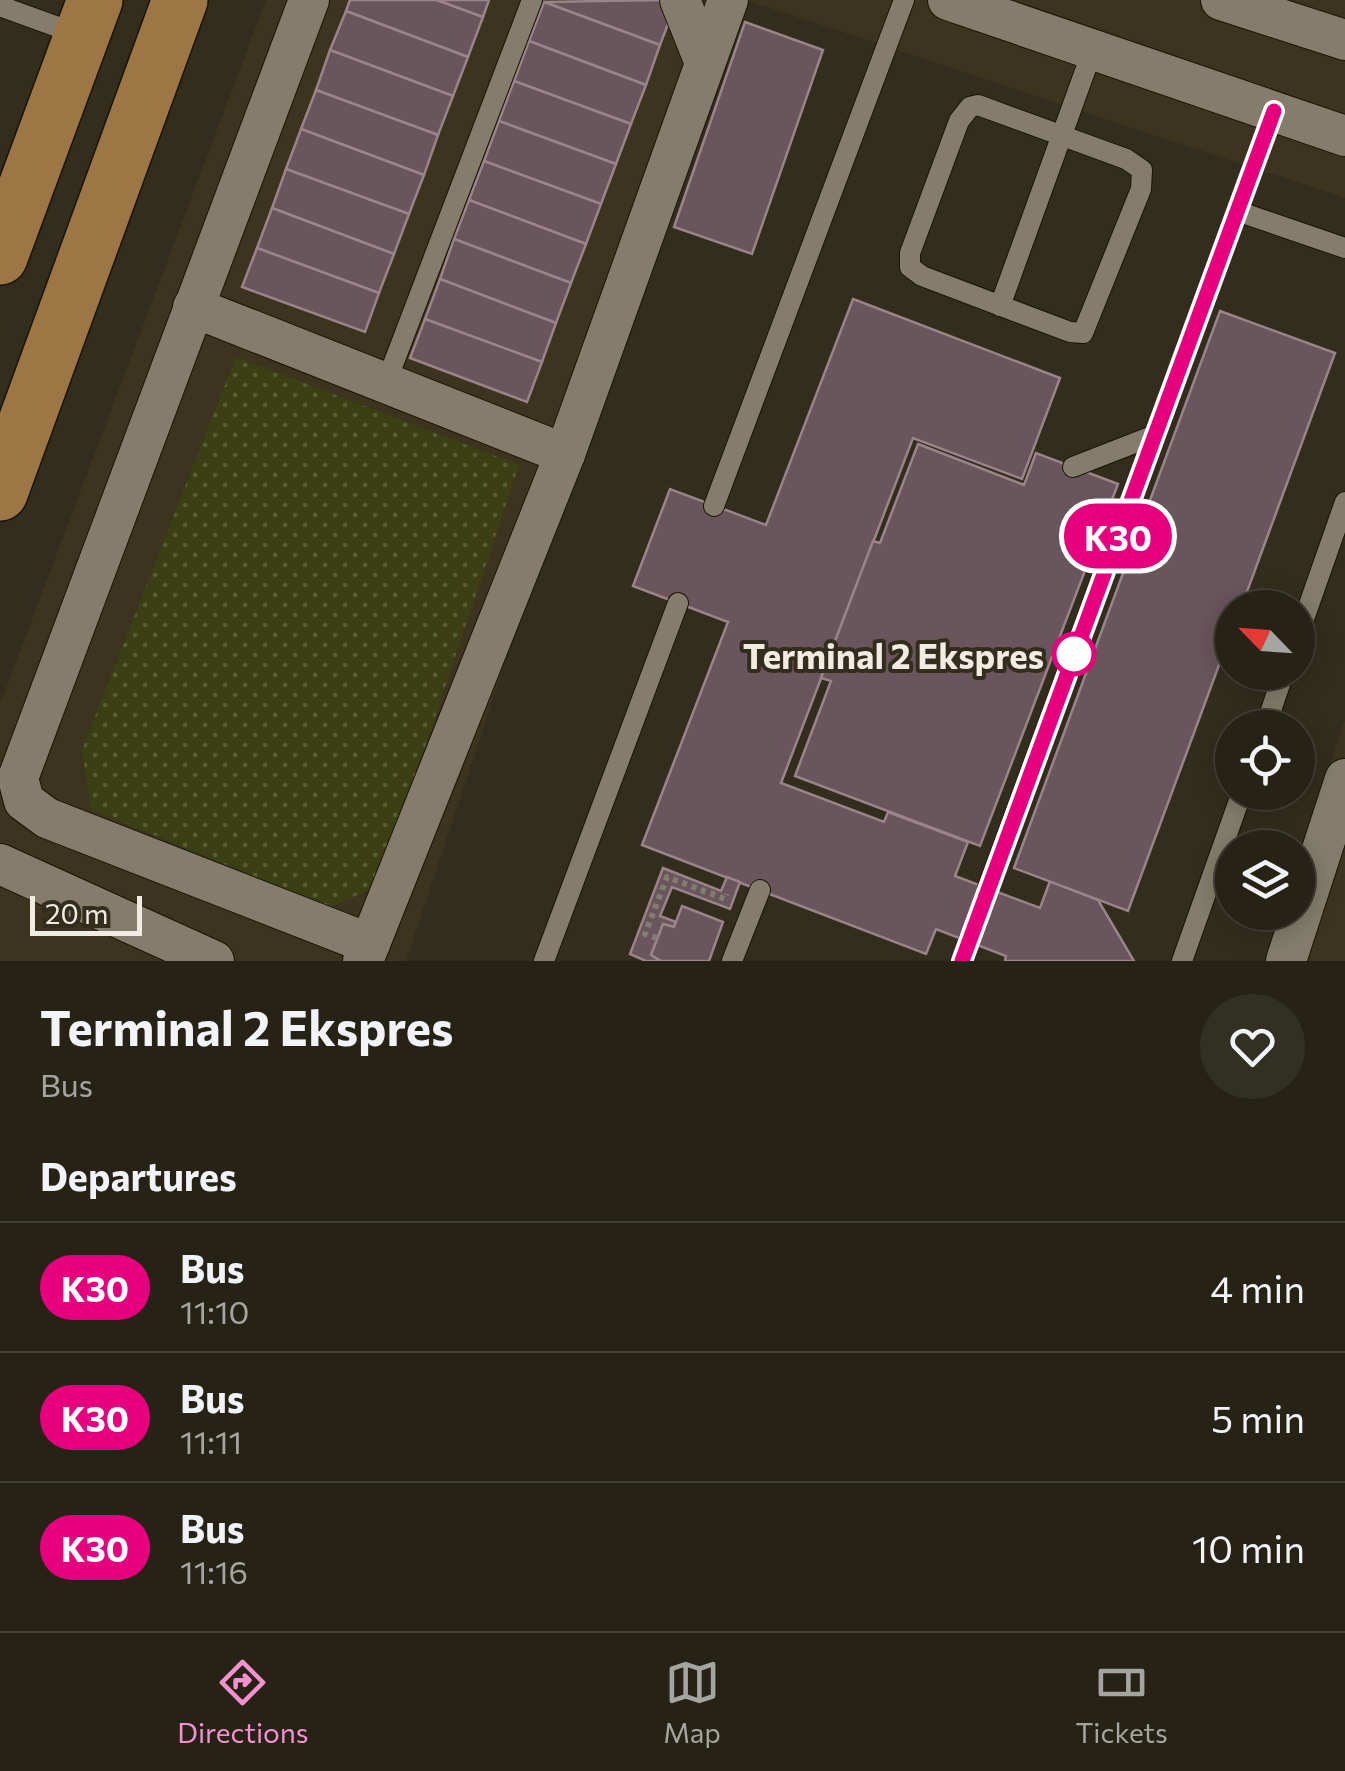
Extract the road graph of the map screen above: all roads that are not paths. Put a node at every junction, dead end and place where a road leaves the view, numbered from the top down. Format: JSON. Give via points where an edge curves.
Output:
{"nodes":[{"id":1,"x":180,"y":0,"type":"edge"},
{"id":2,"x":308,"y":0,"type":"edge"},
{"id":3,"x":532,"y":0,"type":"edge"},
{"id":4,"x":680,"y":0,"type":"edge"},
{"id":5,"x":728,"y":0,"type":"edge"},
{"id":6,"x":904,"y":0,"type":"edge"},
{"id":7,"x":948,"y":0,"type":"edge"},
{"id":8,"x":1221,"y":0,"type":"edge"},
{"id":9,"x":0,"y":6,"type":"edge"},
{"id":10,"x":1022,"y":12,"type":"edge"},
{"id":11,"x":88,"y":18,"type":"edge"},
{"id":12,"x":1345,"y":40,"type":"edge"},
{"id":13,"x":1093,"y":49,"type":"junction"},
{"id":14,"x":705,"y":63,"type":"junction"},
{"id":15,"x":1274,"y":111,"type":"junction"},
{"id":16,"x":1062,"y":135,"type":"junction"},
{"id":17,"x":1345,"y":136,"type":"edge"},
{"id":18,"x":19,"y":169,"type":"edge"},
{"id":19,"x":1237,"y":211,"type":"junction"},
{"id":20,"x":1345,"y":248,"type":"edge"},
{"id":21,"x":0,"y":257,"type":"edge"},
{"id":22,"x":1000,"y":306,"type":"junction"},
{"id":23,"x":193,"y":307,"type":"junction"},
{"id":24,"x":386,"y":383,"type":"junction"},
{"id":25,"x":1154,"y":436,"type":"junction"},
{"id":26,"x":565,"y":454,"type":"junction"},
{"id":27,"x":1073,"y":466,"type":"dead end"},
{"id":28,"x":0,"y":492,"type":"edge"},
{"id":29,"x":1345,"y":502,"type":"edge"},
{"id":30,"x":714,"y":506,"type":"dead end"},
{"id":31,"x":1314,"y":590,"type":"edge"},
{"id":32,"x":678,"y":602,"type":"dead end"},
{"id":33,"x":9,"y":774,"type":"edge"},
{"id":34,"x":1345,"y":780,"type":"edge"},
{"id":35,"x":1236,"y":810,"type":"edge"},
{"id":36,"x":0,"y":864,"type":"edge"},
{"id":37,"x":988,"y":888,"type":"dead end"},
{"id":38,"x":760,"y":890,"type":"dead end"},
{"id":39,"x":367,"y":953,"type":"edge"},
{"id":40,"x":214,"y":961,"type":"edge"},
{"id":41,"x":544,"y":961,"type":"edge"},
{"id":42,"x":732,"y":961,"type":"edge"},
{"id":43,"x":1182,"y":961,"type":"edge"},
{"id":44,"x":1286,"y":961,"type":"edge"}],
"edges":[{"from":1,"to":28,"type":"main road"},
{"from":2,"to":23,"type":"street"},
{"from":3,"to":24,"type":"lane"},
{"from":4,"to":14,"type":"street"},
{"from":5,"to":14,"type":"street"},
{"from":6,"to":30,"type":"lane"},
{"from":7,"to":10,"type":"street"},
{"from":8,"to":12,"type":"street"},
{"from":9,"to":11,"type":"lane"},
{"from":10,"to":13,"type":"street"},
{"from":11,"to":18,"type":"main road"},
{"from":13,"to":15,"type":"street"},
{"from":13,"to":16,"type":"lane"},
{"from":14,"to":26,"type":"street"},
{"from":15,"to":17,"type":"street"},
{"from":15,"to":19,"type":"lane"},
{"from":16,"to":22,"type":"lane"},
{"from":16,"to":22,"type":"lane","via":[[1135,164],[1142,170],[1141,189],[1083,333]]},
{"from":16,"to":22,"type":"lane","via":[[988,107],[970,107],[910,252],[915,272]]},
{"from":18,"to":21,"type":"main road"},
{"from":19,"to":20,"type":"lane"},
{"from":19,"to":25,"type":"lane"},
{"from":23,"to":24,"type":"street"},
{"from":23,"to":33,"type":"street"},
{"from":24,"to":26,"type":"street"},
{"from":25,"to":27,"type":"lane"},
{"from":25,"to":37,"type":"lane"},
{"from":26,"to":39,"type":"street"},
{"from":29,"to":31,"type":"lane"},
{"from":32,"to":41,"type":"lane"},
{"from":33,"to":39,"type":"street","via":[[24,801],[47,818]]},
{"from":34,"to":44,"type":"street"},
{"from":35,"to":43,"type":"lane"},
{"from":36,"to":40,"type":"street"},
{"from":38,"to":42,"type":"lane"}]}
